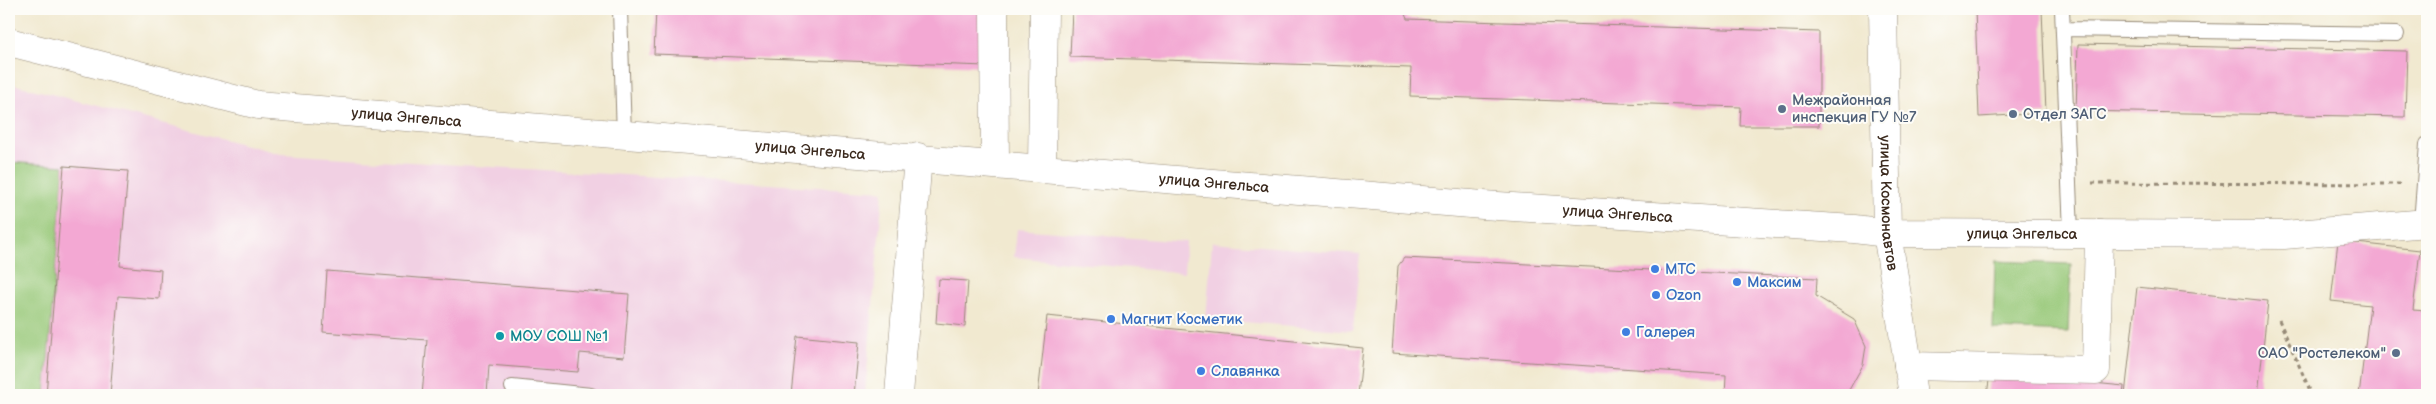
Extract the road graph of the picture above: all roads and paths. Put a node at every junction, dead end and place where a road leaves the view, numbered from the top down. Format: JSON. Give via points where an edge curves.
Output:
{"nodes":[{"id":1,"x":620,"y":9,"type":"edge"},
{"id":2,"x":994,"y":9,"type":"edge"},
{"id":3,"x":1044,"y":9,"type":"edge"},
{"id":4,"x":1883,"y":9,"type":"edge"},
{"id":5,"x":2062,"y":9,"type":"edge"},
{"id":6,"x":2063,"y":29,"type":"junction"},
{"id":7,"x":2397,"y":34,"type":"dead end"},
{"id":8,"x":9,"y":42,"type":"edge"},
{"id":9,"x":624,"y":136,"type":"junction"},
{"id":10,"x":2427,"y":144,"type":"edge"},
{"id":11,"x":918,"y":157,"type":"junction"},
{"id":12,"x":995,"y":164,"type":"junction"},
{"id":13,"x":1042,"y":168,"type":"junction"},
{"id":14,"x":2069,"y":182,"type":"junction"},
{"id":15,"x":2424,"y":184,"type":"junction"},
{"id":16,"x":2424,"y":223,"type":"edge"},
{"id":17,"x":1887,"y":233,"type":"junction"},
{"id":18,"x":2071,"y":233,"type":"junction"},
{"id":19,"x":2099,"y":234,"type":"junction"},
{"id":20,"x":2279,"y":320,"type":"dead end"},
{"id":21,"x":1908,"y":366,"type":"junction"},
{"id":22,"x":512,"y":387,"type":"dead end"},
{"id":23,"x":591,"y":395,"type":"edge"},
{"id":24,"x":899,"y":395,"type":"edge"},
{"id":25,"x":1913,"y":395,"type":"edge"},
{"id":26,"x":2312,"y":395,"type":"edge"}],
"edges":[{"from":1,"to":9,"type":"lane"},
{"from":2,"to":12,"type":"street"},
{"from":3,"to":13,"type":"street"},
{"from":4,"to":17,"type":"street","name":"улица Космонавтов"},
{"from":5,"to":6,"type":"lane"},
{"from":6,"to":7,"type":"lane"},
{"from":6,"to":14,"type":"lane"},
{"from":8,"to":9,"type":"street","name":"улица Энгельса","via":[[258,105]]},
{"from":9,"to":11,"type":"street","name":"улица Энгельса"},
{"from":10,"to":15,"type":"lane"},
{"from":11,"to":12,"type":"street","name":"улица Энгельса"},
{"from":11,"to":24,"type":"street"},
{"from":12,"to":13,"type":"street","name":"улица Энгельса"},
{"from":13,"to":17,"type":"street","name":"улица Энгельса","via":[[1473,204]]},
{"from":14,"to":15,"type":"path"},
{"from":14,"to":18,"type":"lane"},
{"from":15,"to":16,"type":"lane"},
{"from":16,"to":19,"type":"street","name":"улица Энгельса","via":[[2284,235]]},
{"from":17,"to":18,"type":"street","name":"улица Энгельса"},
{"from":17,"to":21,"type":"street","name":"улица Космонавтов"},
{"from":18,"to":19,"type":"street","name":"улица Энгельса"},
{"from":19,"to":21,"type":"street","via":[[2096,370]]},
{"from":20,"to":26,"type":"path"},
{"from":21,"to":25,"type":"street","name":"улица Космонавтов"},
{"from":22,"to":23,"type":"lane"}]}
